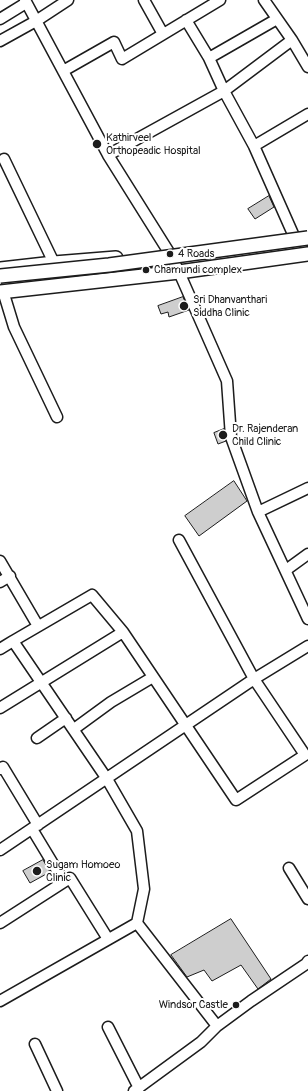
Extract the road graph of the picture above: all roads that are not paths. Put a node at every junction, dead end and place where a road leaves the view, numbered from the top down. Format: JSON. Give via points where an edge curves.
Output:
{"nodes":[{"id":1,"x":68,"y":0,"type":"edge"},
{"id":2,"x":144,"y":0,"type":"edge"},
{"id":3,"x":220,"y":0,"type":"edge"},
{"id":4,"x":26,"y":1,"type":"edge"},
{"id":5,"x":269,"y":2,"type":"edge"},
{"id":6,"x":0,"y":19,"type":"edge"},
{"id":7,"x":277,"y":19,"type":"junction"},
{"id":8,"x":186,"y":20,"type":"junction"},
{"id":9,"x":36,"y":21,"type":"junction"},
{"id":10,"x":163,"y":34,"type":"junction"},
{"id":11,"x":292,"y":40,"type":"junction"},
{"id":12,"x":0,"y":41,"type":"edge"},
{"id":13,"x":210,"y":58,"type":"junction"},
{"id":14,"x":308,"y":66,"type":"edge"},
{"id":15,"x":63,"y":71,"type":"junction"},
{"id":16,"x":224,"y":91,"type":"junction"},
{"id":17,"x":308,"y":114,"type":"edge"},
{"id":18,"x":254,"y":146,"type":"junction"},
{"id":19,"x":108,"y":155,"type":"junction"},
{"id":20,"x":4,"y":159,"type":"dead end"},
{"id":21,"x":308,"y":232,"type":"edge"},
{"id":22,"x":293,"y":234,"type":"junction"},
{"id":23,"x":308,"y":238,"type":"edge"},
{"id":24,"x":308,"y":247,"type":"edge"},
{"id":25,"x":170,"y":254,"type":"junction"},
{"id":26,"x":308,"y":254,"type":"edge"},
{"id":27,"x":54,"y":263,"type":"junction"},
{"id":28,"x":0,"y":269,"type":"edge"},
{"id":29,"x":179,"y":272,"type":"junction"},
{"id":30,"x":0,"y":276,"type":"edge"},
{"id":31,"x":1,"y":289,"type":"edge"},
{"id":32,"x":57,"y":417,"type":"dead end"},
{"id":33,"x":308,"y":488,"type":"edge"},
{"id":34,"x":258,"y":512,"type":"junction"},
{"id":35,"x":179,"y":540,"type":"dead end"},
{"id":36,"x":308,"y":554,"type":"edge"},
{"id":37,"x":0,"y":561,"type":"edge"},
{"id":38,"x":286,"y":570,"type":"junction"},
{"id":39,"x":10,"y":576,"type":"junction"},
{"id":40,"x":0,"y":582,"type":"edge"},
{"id":41,"x":308,"y":619,"type":"edge"},
{"id":42,"x":38,"y":626,"type":"junction"},
{"id":43,"x":123,"y":632,"type":"junction"},
{"id":44,"x":13,"y":641,"type":"junction"},
{"id":45,"x":308,"y":646,"type":"edge"},
{"id":46,"x":0,"y":649,"type":"edge"},
{"id":47,"x":153,"y":677,"type":"junction"},
{"id":48,"x":254,"y":679,"type":"junction"},
{"id":49,"x":41,"y":683,"type":"junction"},
{"id":50,"x":0,"y":708,"type":"edge"},
{"id":51,"x":66,"y":718,"type":"junction"},
{"id":52,"x":186,"y":725,"type":"junction"},
{"id":53,"x":74,"y":729,"type":"junction"},
{"id":54,"x":37,"y":738,"type":"dead end"},
{"id":55,"x":0,"y":769,"type":"edge"},
{"id":56,"x":107,"y":779,"type":"junction"},
{"id":57,"x":35,"y":827,"type":"junction"},
{"id":58,"x":0,"y":850,"type":"edge"},
{"id":59,"x":289,"y":868,"type":"dead end"},
{"id":60,"x":64,"y":882,"type":"junction"},
{"id":61,"x":308,"y":899,"type":"edge"},
{"id":62,"x":0,"y":923,"type":"edge"},
{"id":63,"x":137,"y":923,"type":"junction"},
{"id":64,"x":108,"y":939,"type":"junction"},
{"id":65,"x":307,"y":964,"type":"edge"},
{"id":66,"x":0,"y":1000,"type":"edge"},
{"id":67,"x":217,"y":1026,"type":"junction"},
{"id":68,"x":108,"y":1027,"type":"dead end"},
{"id":69,"x":35,"y":1044,"type":"dead end"},
{"id":70,"x":136,"y":1089,"type":"edge"},
{"id":71,"x":57,"y":1091,"type":"edge"}],
"edges":[{"from":1,"to":9,"type":"street"},
{"from":2,"to":10,"type":"street"},
{"from":3,"to":8,"type":"street"},
{"from":4,"to":6,"type":"street"},
{"from":4,"to":9,"type":"street"},
{"from":5,"to":7,"type":"street"},
{"from":7,"to":11,"type":"street"},
{"from":7,"to":13,"type":"street"},
{"from":8,"to":10,"type":"street"},
{"from":8,"to":13,"type":"street"},
{"from":9,"to":12,"type":"street"},
{"from":9,"to":15,"type":"street"},
{"from":10,"to":15,"type":"street","via":[[122,58],[114,42]]},
{"from":11,"to":14,"type":"street"},
{"from":11,"to":16,"type":"street"},
{"from":13,"to":16,"type":"street"},
{"from":15,"to":19,"type":"street"},
{"from":16,"to":18,"type":"street"},
{"from":16,"to":19,"type":"street"},
{"from":17,"to":18,"type":"street"},
{"from":18,"to":22,"type":"street"},
{"from":19,"to":25,"type":"street"},
{"from":20,"to":27,"type":"street"},
{"from":21,"to":22,"type":"main road"},
{"from":22,"to":25,"type":"main road"},
{"from":23,"to":30,"type":"main road","bridge":true,"via":[[109,265]]},
{"from":24,"to":31,"type":"main road"},
{"from":25,"to":27,"type":"main road"},
{"from":25,"to":29,"type":"street"},
{"from":26,"to":29,"type":"main road"},
{"from":27,"to":28,"type":"main road"},
{"from":29,"to":31,"type":"main road"},
{"from":29,"to":34,"type":"street","via":[[227,381],[231,437]]},
{"from":31,"to":32,"type":"street","via":[[14,327]]},
{"from":33,"to":34,"type":"street"},
{"from":34,"to":38,"type":"street"},
{"from":35,"to":48,"type":"street"},
{"from":36,"to":38,"type":"street"},
{"from":37,"to":39,"type":"street"},
{"from":38,"to":41,"type":"street"},
{"from":39,"to":40,"type":"street"},
{"from":39,"to":42,"type":"street"},
{"from":42,"to":43,"type":"street","via":[[92,595]]},
{"from":42,"to":44,"type":"street"},
{"from":43,"to":47,"type":"street"},
{"from":43,"to":49,"type":"street"},
{"from":44,"to":46,"type":"street"},
{"from":44,"to":49,"type":"street"},
{"from":45,"to":48,"type":"street"},
{"from":47,"to":52,"type":"street"},
{"from":47,"to":53,"type":"street","via":[[111,702]]},
{"from":48,"to":52,"type":"street"},
{"from":48,"to":52,"type":"street","via":[[305,755],[236,800]]},
{"from":49,"to":50,"type":"street"},
{"from":49,"to":51,"type":"street"},
{"from":51,"to":53,"type":"street"},
{"from":51,"to":54,"type":"street"},
{"from":52,"to":56,"type":"street"},
{"from":53,"to":56,"type":"street"},
{"from":55,"to":57,"type":"street","via":[[3,767]]},
{"from":56,"to":57,"type":"street"},
{"from":56,"to":63,"type":"street","via":[[138,831],[144,890]]},
{"from":57,"to":58,"type":"street"},
{"from":57,"to":60,"type":"street"},
{"from":59,"to":61,"type":"street"},
{"from":60,"to":62,"type":"street"},
{"from":60,"to":64,"type":"street","via":[[70,878]]},
{"from":63,"to":64,"type":"street"},
{"from":63,"to":67,"type":"street"},
{"from":64,"to":66,"type":"street"},
{"from":65,"to":67,"type":"street"},
{"from":67,"to":70,"type":"street","via":[[201,1042]]},
{"from":68,"to":70,"type":"street"},
{"from":69,"to":71,"type":"street"}]}
